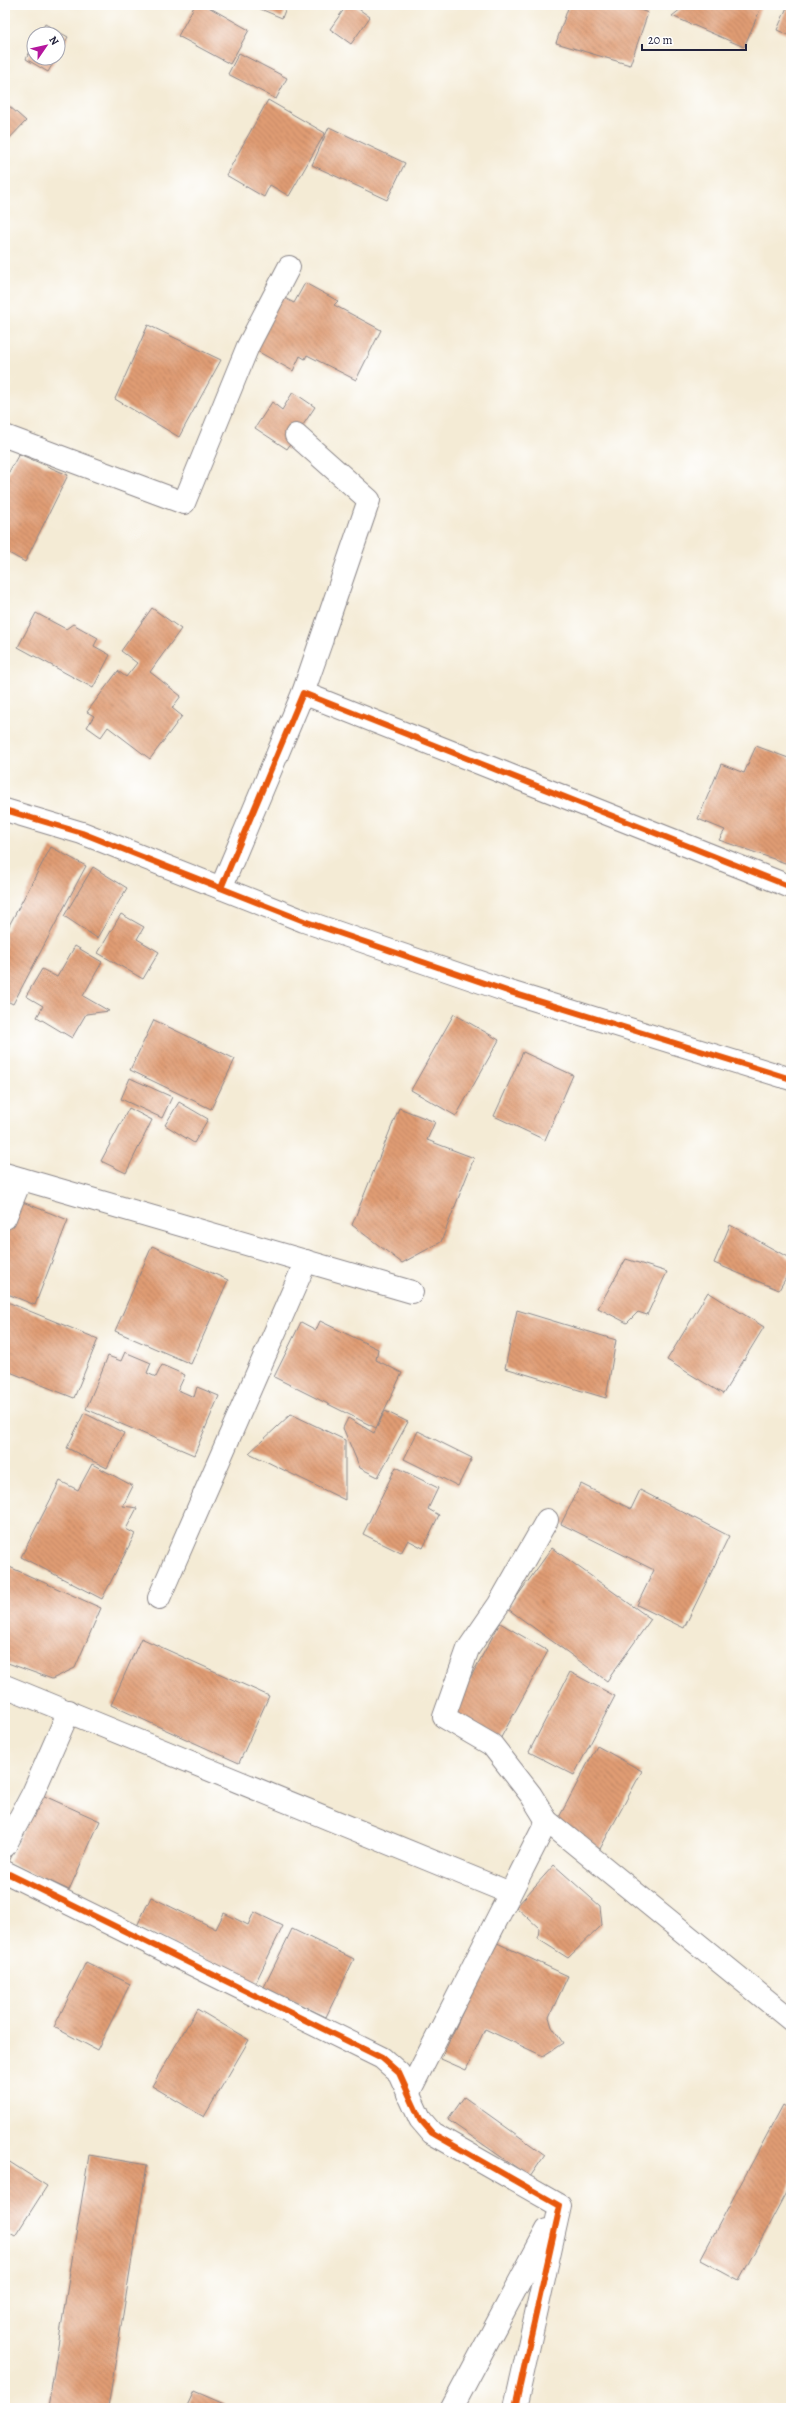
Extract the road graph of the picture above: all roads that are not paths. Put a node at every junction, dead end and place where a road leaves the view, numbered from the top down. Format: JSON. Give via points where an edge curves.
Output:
{"nodes":[{"id":1,"x":289,"y":267,"type":"dead end"},
{"id":2,"x":296,"y":435,"type":"dead end"},
{"id":3,"x":5,"y":436,"type":"edge"},
{"id":4,"x":322,"y":639,"type":"dead end"},
{"id":5,"x":303,"y":693,"type":"junction"},
{"id":6,"x":5,"y":810,"type":"edge"},
{"id":7,"x":791,"y":887,"type":"edge"},
{"id":8,"x":221,"y":888,"type":"junction"},
{"id":9,"x":791,"y":1079,"type":"edge"},
{"id":10,"x":13,"y":1176,"type":"edge"},
{"id":11,"x":5,"y":1218,"type":"edge"},
{"id":12,"x":306,"y":1261,"type":"junction"},
{"id":13,"x":412,"y":1292,"type":"dead end"},
{"id":14,"x":547,"y":1520,"type":"dead end"},
{"id":15,"x":159,"y":1598,"type":"dead end"},
{"id":16,"x":5,"y":1686,"type":"edge"},
{"id":17,"x":68,"y":1711,"type":"junction"},
{"id":18,"x":547,"y":1821,"type":"junction"},
{"id":19,"x":5,"y":1846,"type":"edge"},
{"id":20,"x":5,"y":1872,"type":"edge"},
{"id":21,"x":510,"y":1893,"type":"junction"},
{"id":22,"x":791,"y":2020,"type":"edge"},
{"id":23,"x":408,"y":2094,"type":"junction"},
{"id":24,"x":560,"y":2206,"type":"junction"},
{"id":25,"x":452,"y":2408,"type":"edge"},
{"id":26,"x":515,"y":2408,"type":"edge"}],
"edges":[{"from":1,"to":3,"type":"street","via":[[248,346],[184,503]]},
{"from":2,"to":5,"type":"street","via":[[369,500]]},
{"from":4,"to":5,"type":"street"},
{"from":5,"to":7,"type":"street"},
{"from":5,"to":8,"type":"street"},
{"from":6,"to":8,"type":"street","via":[[82,833]]},
{"from":8,"to":9,"type":"street","via":[[304,921],[513,993]]},
{"from":10,"to":11,"type":"street"},
{"from":10,"to":12,"type":"street"},
{"from":12,"to":13,"type":"street"},
{"from":12,"to":15,"type":"street"},
{"from":14,"to":18,"type":"street","via":[[500,1604],[468,1649],[444,1717],[492,1745]]},
{"from":16,"to":17,"type":"street"},
{"from":17,"to":19,"type":"street","via":[[33,1793]]},
{"from":17,"to":21,"type":"street"},
{"from":18,"to":21,"type":"street"},
{"from":18,"to":22,"type":"street"},
{"from":20,"to":23,"type":"street","via":[[361,2046],[382,2058],[399,2073]]},
{"from":21,"to":23,"type":"street"},
{"from":23,"to":24,"type":"street","via":[[420,2119],[432,2132]]},
{"from":24,"to":25,"type":"street"},
{"from":24,"to":26,"type":"street"}]}
